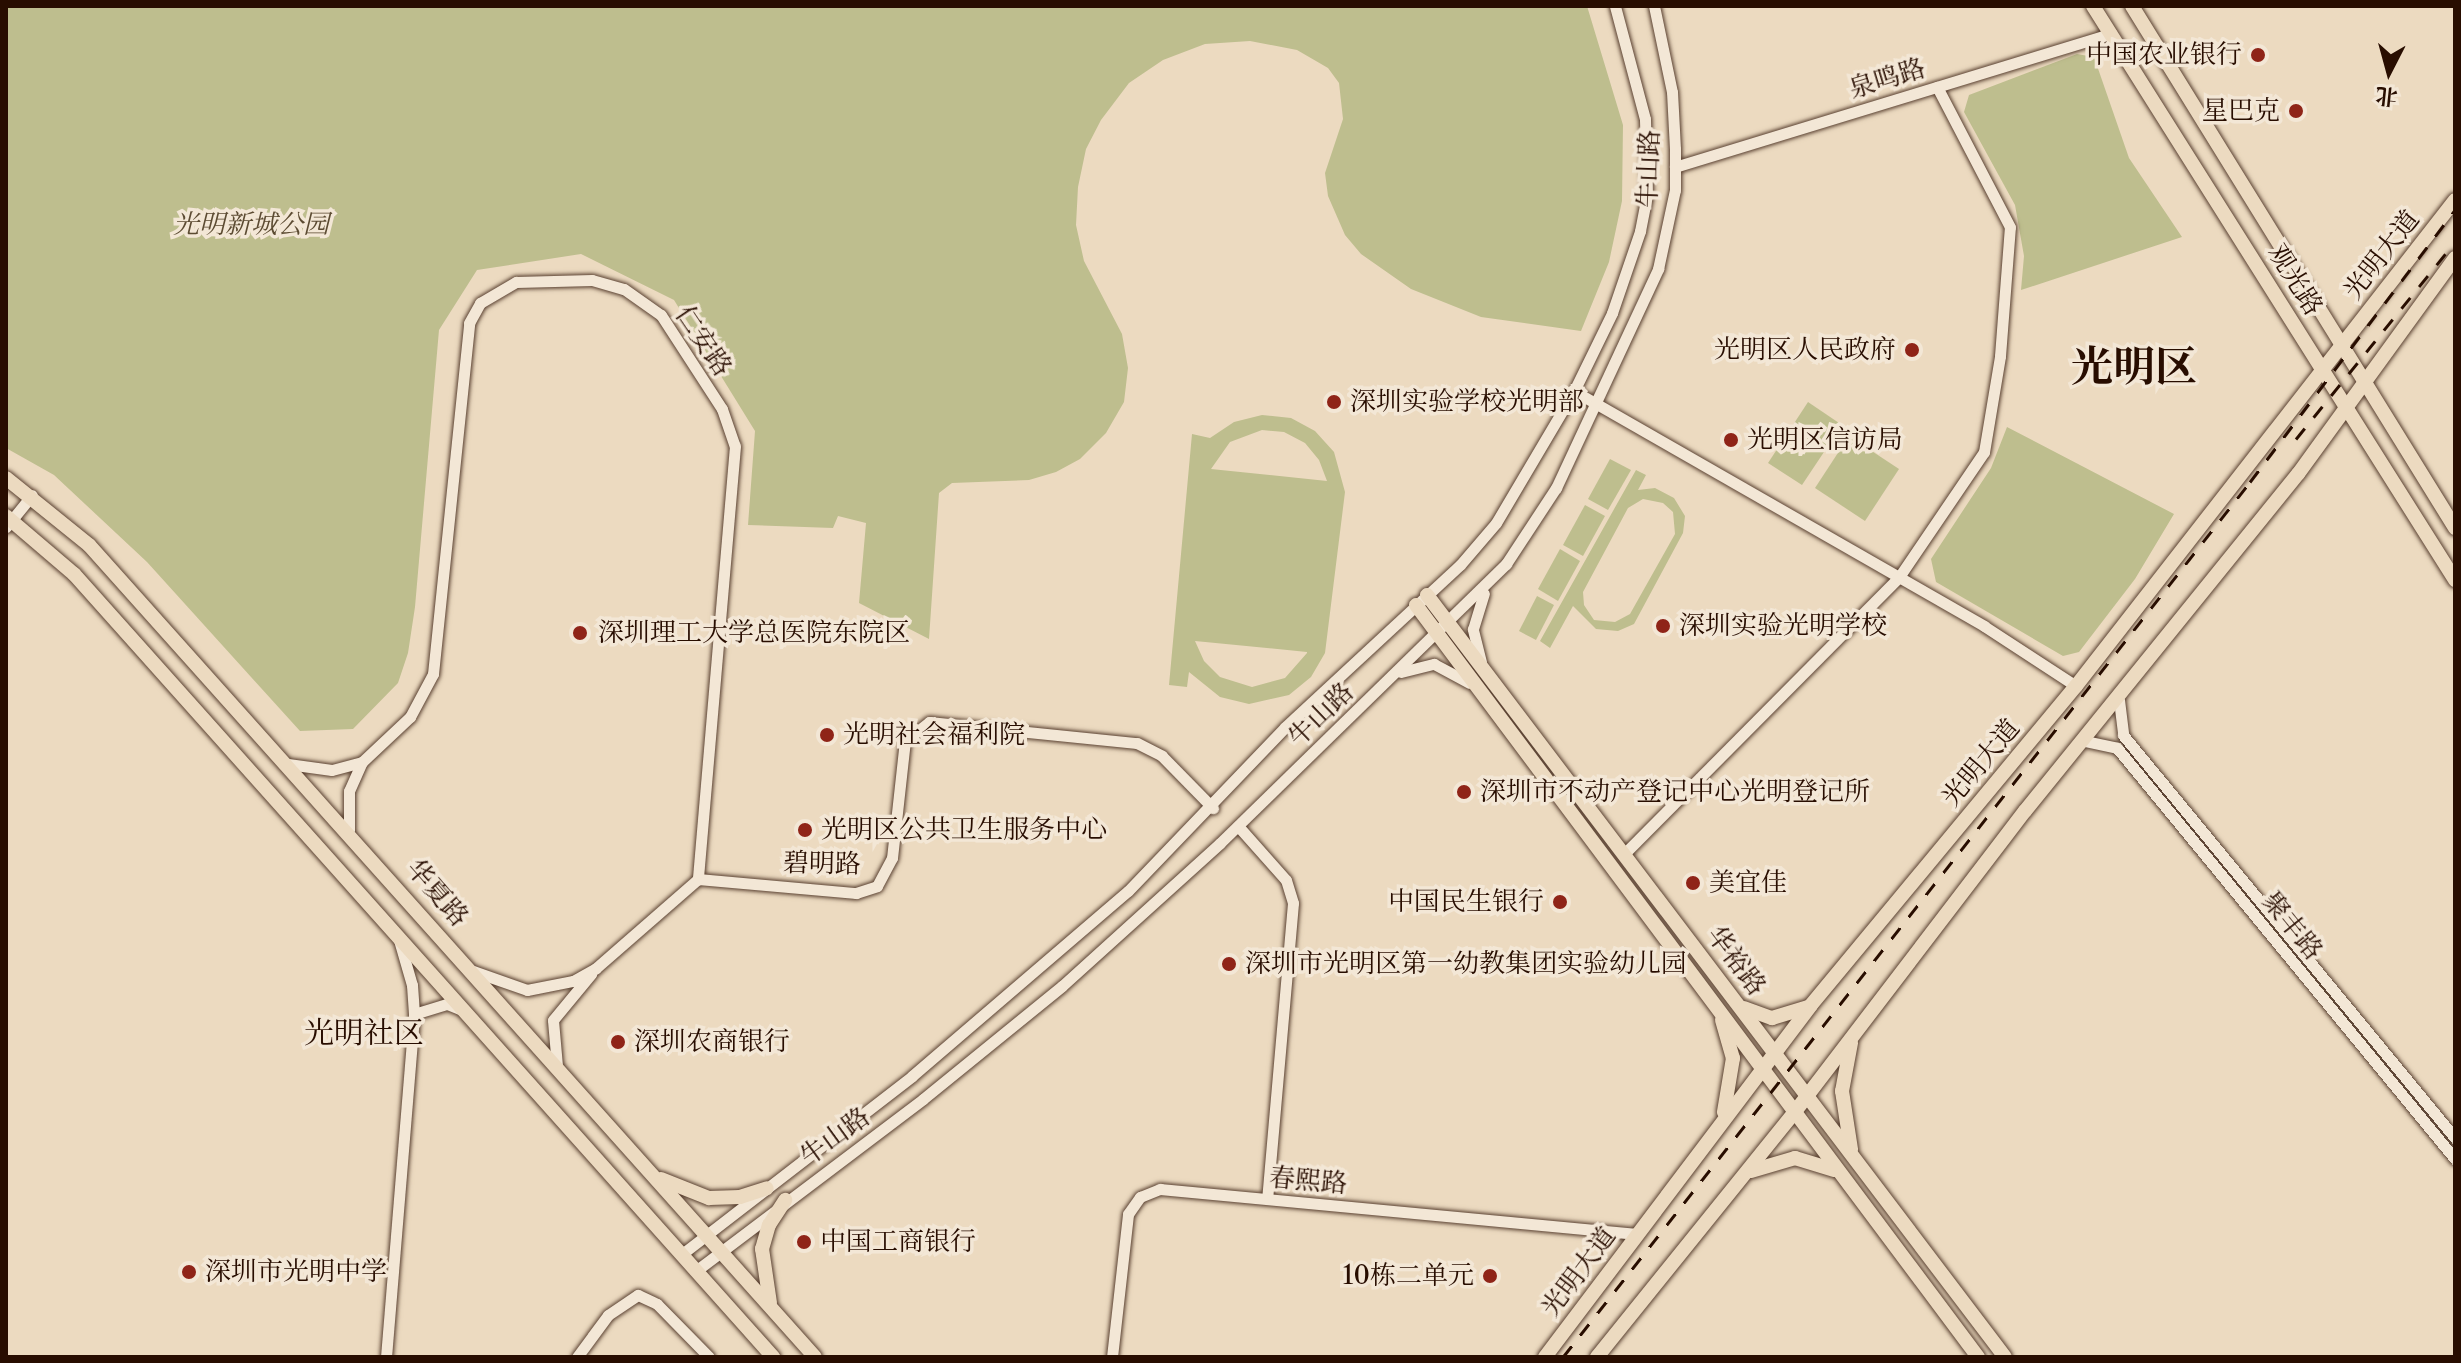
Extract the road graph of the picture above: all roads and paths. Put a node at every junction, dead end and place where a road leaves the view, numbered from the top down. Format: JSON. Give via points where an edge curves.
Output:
{"nodes":[{"id":1,"x":1615,"y":6,"type":"edge"},
{"id":2,"x":1654,"y":6,"type":"edge"},
{"id":3,"x":2093,"y":6,"type":"edge"},
{"id":4,"x":2132,"y":6,"type":"edge"},
{"id":5,"x":2111,"y":34,"type":"junction"},
{"id":6,"x":1937,"y":87,"type":"junction"},
{"id":7,"x":1675,"y":167,"type":"junction"},
{"id":8,"x":2455,"y":200,"type":"edge"},
{"id":9,"x":2455,"y":258,"type":"edge"},
{"id":10,"x":2341,"y":345,"type":"junction"},
{"id":11,"x":2322,"y":369,"type":"junction"},
{"id":12,"x":2364,"y":381,"type":"junction"},
{"id":13,"x":1574,"y":391,"type":"junction"},
{"id":14,"x":1598,"y":404,"type":"junction"},
{"id":15,"x":2345,"y":406,"type":"junction"},
{"id":16,"x":6,"y":478,"type":"edge"},
{"id":17,"x":32,"y":495,"type":"junction"},
{"id":18,"x":8,"y":521,"type":"edge"},
{"id":19,"x":2455,"y":528,"type":"edge"},
{"id":20,"x":1494,"y":577,"type":"junction"},
{"id":21,"x":1899,"y":577,"type":"junction"},
{"id":22,"x":2455,"y":580,"type":"edge"},
{"id":23,"x":1422,"y":600,"type":"junction"},
{"id":24,"x":1444,"y":628,"type":"junction"},
{"id":25,"x":1489,"y":676,"type":"junction"},
{"id":26,"x":1391,"y":679,"type":"junction"},
{"id":27,"x":2076,"y":686,"type":"junction"},
{"id":28,"x":1475,"y":688,"type":"junction"},
{"id":29,"x":2119,"y":700,"type":"junction"},
{"id":30,"x":2085,"y":741,"type":"junction"},
{"id":31,"x":362,"y":762,"type":"junction"},
{"id":32,"x":288,"y":764,"type":"junction"},
{"id":33,"x":1213,"y":808,"type":"junction"},
{"id":34,"x":1238,"y":826,"type":"junction"},
{"id":35,"x":349,"y":830,"type":"junction"},
{"id":36,"x":1624,"y":854,"type":"junction"},
{"id":37,"x":698,"y":879,"type":"junction"},
{"id":38,"x":398,"y":936,"type":"junction"},
{"id":39,"x":596,"y":968,"type":"junction"},
{"id":40,"x":473,"y":971,"type":"junction"},
{"id":41,"x":1739,"y":1005,"type":"junction"},
{"id":42,"x":1811,"y":1005,"type":"junction"},
{"id":43,"x":465,"y":1011,"type":"junction"},
{"id":44,"x":1719,"y":1012,"type":"junction"},
{"id":45,"x":414,"y":1014,"type":"junction"},
{"id":46,"x":1853,"y":1036,"type":"junction"},
{"id":47,"x":1774,"y":1052,"type":"junction"},
{"id":48,"x":557,"y":1066,"type":"junction"},
{"id":49,"x":1763,"y":1068,"type":"junction"},
{"id":50,"x":1806,"y":1097,"type":"junction"},
{"id":51,"x":1794,"y":1113,"type":"junction"},
{"id":52,"x":1717,"y":1128,"type":"junction"},
{"id":53,"x":2455,"y":1138,"type":"edge"},
{"id":54,"x":2455,"y":1159,"type":"edge"},
{"id":55,"x":1855,"y":1160,"type":"junction"},
{"id":56,"x":1841,"y":1175,"type":"junction"},
{"id":57,"x":654,"y":1176,"type":"junction"},
{"id":58,"x":1739,"y":1181,"type":"junction"},
{"id":59,"x":767,"y":1188,"type":"junction"},
{"id":60,"x":1267,"y":1199,"type":"junction"},
{"id":61,"x":785,"y":1200,"type":"junction"},
{"id":62,"x":1637,"y":1234,"type":"junction"},
{"id":63,"x":706,"y":1235,"type":"junction"},
{"id":64,"x":720,"y":1251,"type":"junction"},
{"id":65,"x":682,"y":1254,"type":"junction"},
{"id":66,"x":697,"y":1270,"type":"junction"},
{"id":67,"x":771,"y":1307,"type":"junction"},
{"id":68,"x":760,"y":1342,"type":"junction"},
{"id":69,"x":386,"y":1357,"type":"edge"},
{"id":70,"x":577,"y":1357,"type":"edge"},
{"id":71,"x":709,"y":1357,"type":"edge"},
{"id":72,"x":764,"y":1357,"type":"edge"},
{"id":73,"x":773,"y":1357,"type":"edge"},
{"id":74,"x":815,"y":1357,"type":"edge"},
{"id":75,"x":1112,"y":1357,"type":"edge"},
{"id":76,"x":1545,"y":1357,"type":"edge"},
{"id":77,"x":1597,"y":1357,"type":"edge"},
{"id":78,"x":1978,"y":1357,"type":"edge"},
{"id":79,"x":2005,"y":1357,"type":"edge"}],
"edges":[{"from":1,"to":13,"type":"street","name":"牛山路","via":[[1645,119],[1647,196],[1612,313]]},
{"from":2,"to":7,"type":"street","name":"牛山路","via":[[1672,92]]},
{"from":3,"to":5,"type":"main road","name":"观光路"},
{"from":4,"to":10,"type":"main road","name":"观光路"},
{"from":5,"to":6,"type":"street","name":"泉鸣路"},
{"from":5,"to":11,"type":"main road","name":"观光路"},
{"from":6,"to":7,"type":"street","name":"泉鸣路"},
{"from":6,"to":21,"type":"street","via":[[2004,207],[2012,250],[1984,452]]},
{"from":7,"to":14,"type":"street","name":"牛山路","via":[[1658,269]]},
{"from":8,"to":10,"type":"main road","name":"光明大道"},
{"from":9,"to":12,"type":"main road"},
{"from":10,"to":11,"type":"main road","name":"光明大道"},
{"from":10,"to":12,"type":"main road","name":"观光路"},
{"from":11,"to":15,"type":"main road","name":"观光路"},
{"from":11,"to":27,"type":"main road","name":"光明大道"},
{"from":12,"to":15,"type":"main road"},
{"from":12,"to":19,"type":"main road"},
{"from":13,"to":14,"type":"street"},
{"from":13,"to":23,"type":"street","name":"牛山路","via":[[1496,523]]},
{"from":14,"to":20,"type":"street","name":"牛山路","via":[[1538,520]]},
{"from":14,"to":21,"type":"street"},
{"from":15,"to":22,"type":"main road","name":"观光路"},
{"from":15,"to":29,"type":"main road"},
{"from":16,"to":17,"type":"main road","name":"华夏路"},
{"from":17,"to":18,"type":"street"},
{"from":17,"to":32,"type":"main road","name":"华夏路","via":[[89,545]]},
{"from":18,"to":38,"type":"main road","via":[[74,574]]},
{"from":20,"to":24,"type":"street","name":"牛山路"},
{"from":20,"to":25,"type":"street","via":[[1473,629]]},
{"from":21,"to":27,"type":"street","via":[[2047,663]]},
{"from":21,"to":36,"type":"street"},
{"from":23,"to":24,"type":"main road","name":"华裕路"},
{"from":23,"to":33,"type":"street","name":"牛山路","via":[[1285,727]]},
{"from":24,"to":25,"type":"main road","name":"华裕路"},
{"from":24,"to":26,"type":"street","name":"牛山路"},
{"from":24,"to":28,"type":"main road","name":"华裕路"},
{"from":25,"to":36,"type":"main road","name":"华裕路"},
{"from":26,"to":28,"type":"street","via":[[1413,667],[1434,664],[1456,672]]},
{"from":26,"to":34,"type":"street","name":"牛山路"},
{"from":27,"to":42,"type":"main road","name":"光明大道"},
{"from":28,"to":44,"type":"main road","name":"华裕路"},
{"from":29,"to":30,"type":"main road"},
{"from":29,"to":53,"type":"street","name":"聚丰路","via":[[2123,735]]},
{"from":30,"to":46,"type":"main road"},
{"from":30,"to":54,"type":"street","name":"聚丰路","via":[[2117,748]]},
{"from":31,"to":32,"type":"street","via":[[332,770]]},
{"from":31,"to":35,"type":"street","name":"仁安路","via":[[347,802]]},
{"from":31,"to":37,"type":"street","name":"仁安路","via":[[410,717],[433,674],[464,347],[474,313],[502,288],[531,279],[592,280],[624,289],[650,304],[671,327],[728,421],[735,446]]},
{"from":32,"to":35,"type":"main road","name":"华夏路"},
{"from":33,"to":37,"type":"street","name":"碧明路","via":[[1162,756],[1137,743],[929,722],[905,741],[892,858],[877,886],[845,892]]},
{"from":33,"to":59,"type":"street","name":"牛山路","via":[[1075,939],[912,1076]]},
{"from":34,"to":60,"type":"street","via":[[1286,880],[1293,903]]},
{"from":34,"to":61,"type":"street","name":"牛山路","via":[[1026,1016]]},
{"from":35,"to":40,"type":"main road","name":"华夏路"},
{"from":36,"to":41,"type":"main road","name":"华裕路"},
{"from":37,"to":39,"type":"street"},
{"from":38,"to":43,"type":"main road"},
{"from":38,"to":45,"type":"street"},
{"from":39,"to":40,"type":"street","via":[[558,986],[527,990]]},
{"from":39,"to":48,"type":"street","via":[[553,1020]]},
{"from":40,"to":48,"type":"main road","name":"华夏路"},
{"from":41,"to":42,"type":"main road","via":[[1772,1018]]},
{"from":41,"to":47,"type":"main road","name":"华裕路"},
{"from":42,"to":47,"type":"main road","name":"光明大道"},
{"from":43,"to":45,"type":"street","via":[[447,1004]]},
{"from":43,"to":65,"type":"main road"},
{"from":44,"to":49,"type":"main road","name":"华裕路"},
{"from":44,"to":52,"type":"main road","via":[[1733,1078]]},
{"from":45,"to":69,"type":"street"},
{"from":46,"to":50,"type":"main road"},
{"from":46,"to":55,"type":"main road","via":[[1842,1105]]},
{"from":47,"to":49,"type":"main road","name":"光明大道"},
{"from":47,"to":50,"type":"main road","name":"华裕路"},
{"from":48,"to":57,"type":"main road","name":"华夏路"},
{"from":49,"to":51,"type":"main road","name":"华裕路"},
{"from":49,"to":52,"type":"main road","name":"光明大道"},
{"from":50,"to":51,"type":"main road"},
{"from":50,"to":55,"type":"main road","name":"华裕路"},
{"from":51,"to":56,"type":"main road","name":"华裕路"},
{"from":51,"to":58,"type":"main road"},
{"from":52,"to":62,"type":"main road","name":"光明大道"},
{"from":55,"to":79,"type":"main road","name":"华裕路"},
{"from":56,"to":58,"type":"main road","via":[[1795,1158],[1765,1164]]},
{"from":56,"to":78,"type":"main road","name":"华裕路"},
{"from":57,"to":59,"type":"main road","via":[[709,1198],[740,1197]]},
{"from":57,"to":63,"type":"main road","name":"华夏路"},
{"from":58,"to":77,"type":"main road"},
{"from":59,"to":63,"type":"street","name":"牛山路"},
{"from":60,"to":62,"type":"street","name":"春熙路"},
{"from":60,"to":75,"type":"street","name":"春熙路","via":[[1160,1189],[1140,1197],[1123,1236]]},
{"from":61,"to":64,"type":"street","name":"牛山路"},
{"from":61,"to":67,"type":"main road","via":[[762,1249]]},
{"from":62,"to":76,"type":"main road","name":"光明大道"},
{"from":63,"to":64,"type":"main road","name":"华夏路"},
{"from":63,"to":65,"type":"street","name":"牛山路"},
{"from":64,"to":66,"type":"street","name":"牛山路"},
{"from":64,"to":67,"type":"main road","name":"华夏路"},
{"from":65,"to":66,"type":"main road"},
{"from":66,"to":68,"type":"main road"},
{"from":67,"to":74,"type":"main road","name":"华夏路"},
{"from":68,"to":72,"type":"street"},
{"from":68,"to":73,"type":"main road"},
{"from":70,"to":71,"type":"street","via":[[608,1315],[638,1295],[657,1304]]}]}
